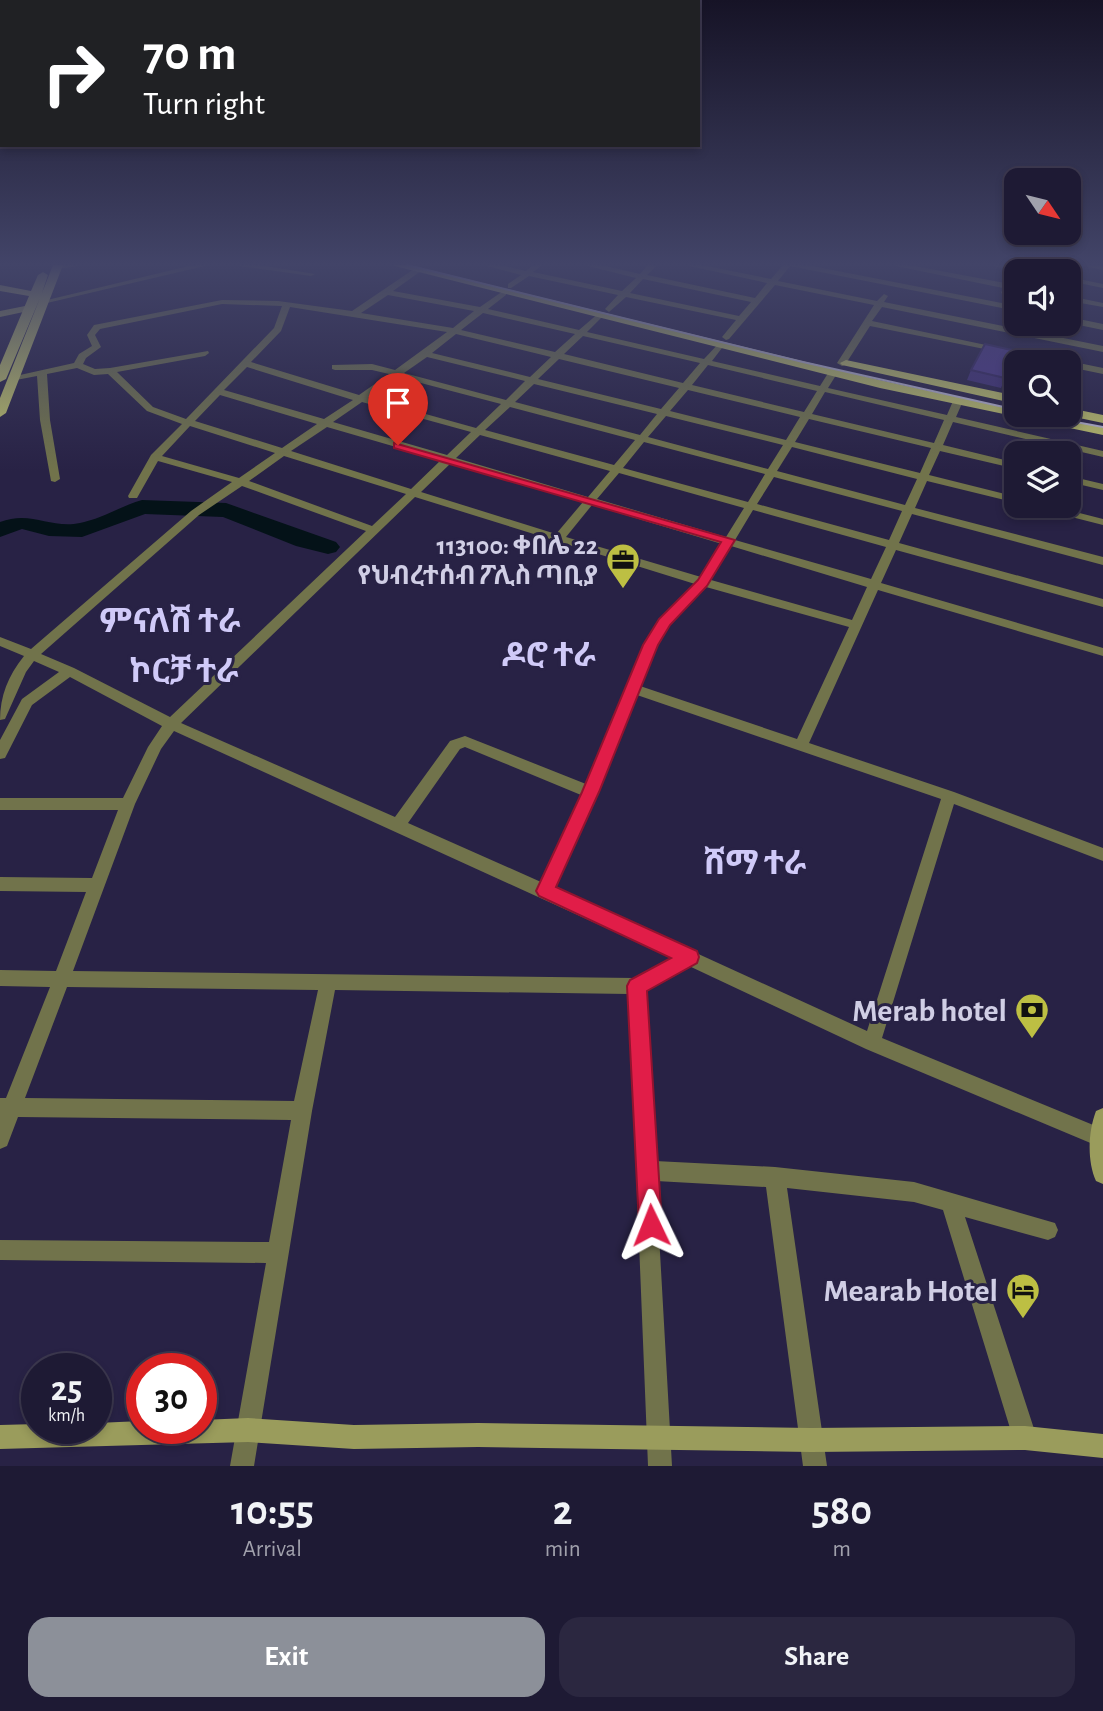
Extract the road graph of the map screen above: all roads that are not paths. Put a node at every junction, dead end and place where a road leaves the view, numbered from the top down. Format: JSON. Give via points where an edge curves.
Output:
{"nodes":[{"id":1,"x":18,"y":333,"type":"edge"},
{"id":2,"x":29,"y":333,"type":"edge"},
{"id":3,"x":92,"y":333,"type":"edge"},
{"id":4,"x":274,"y":333,"type":"edge"},
{"id":5,"x":453,"y":333,"type":"edge"},
{"id":6,"x":466,"y":333,"type":"edge"},
{"id":7,"x":581,"y":333,"type":"edge"},
{"id":8,"x":583,"y":333,"type":"edge"},
{"id":9,"x":696,"y":333,"type":"edge"},
{"id":10,"x":729,"y":333,"type":"edge"},
{"id":11,"x":861,"y":333,"type":"edge"},
{"id":12,"x":920,"y":333,"type":"edge"},
{"id":13,"x":1028,"y":333,"type":"edge"},
{"id":14,"x":724,"y":340,"type":"junction"},
{"id":15,"x":1103,"y":349,"type":"edge"},
{"id":16,"x":1004,"y":350,"type":"edge"},
{"id":17,"x":205,"y":353,"type":"dead end"},
{"id":18,"x":5,"y":354,"type":"edge"},
{"id":19,"x":425,"y":354,"type":"junction"},
{"id":20,"x":558,"y":355,"type":"junction"},
{"id":21,"x":706,"y":362,"type":"junction"},
{"id":22,"x":245,"y":363,"type":"junction"},
{"id":23,"x":842,"y":363,"type":"junction"},
{"id":24,"x":78,"y":365,"type":"junction"},
{"id":25,"x":1081,"y":366,"type":"edge"},
{"id":26,"x":335,"y":367,"type":"dead end"},
{"id":27,"x":1103,"y":371,"type":"edge"},
{"id":28,"x":110,"y":372,"type":"junction"},
{"id":29,"x":832,"y":372,"type":"junction"},
{"id":30,"x":42,"y":374,"type":"junction"},
{"id":31,"x":394,"y":375,"type":"junction"},
{"id":32,"x":16,"y":377,"type":"junction"},
{"id":33,"x":0,"y":379,"type":"edge"},
{"id":34,"x":533,"y":379,"type":"junction"},
{"id":35,"x":687,"y":385,"type":"junction"},
{"id":36,"x":821,"y":390,"type":"junction"},
{"id":37,"x":220,"y":393,"type":"junction"},
{"id":38,"x":1004,"y":397,"type":"edge"},
{"id":39,"x":361,"y":399,"type":"junction"},
{"id":40,"x":958,"y":401,"type":"junction"},
{"id":41,"x":507,"y":404,"type":"junction"},
{"id":42,"x":1004,"y":411,"type":"edge"},
{"id":43,"x":664,"y":412,"type":"junction"},
{"id":44,"x":0,"y":413,"type":"edge"},
{"id":45,"x":1081,"y":414,"type":"edge"},
{"id":46,"x":806,"y":415,"type":"junction"},
{"id":47,"x":949,"y":419,"type":"junction"},
{"id":48,"x":1103,"y":419,"type":"edge"},
{"id":49,"x":187,"y":421,"type":"junction"},
{"id":50,"x":323,"y":424,"type":"junction"},
{"id":51,"x":1081,"y":427,"type":"edge"},
{"id":52,"x":478,"y":431,"type":"junction"},
{"id":53,"x":1103,"y":431,"type":"edge"},
{"id":54,"x":642,"y":439,"type":"junction"},
{"id":55,"x":789,"y":443,"type":"junction"},
{"id":56,"x":937,"y":446,"type":"junction"},
{"id":57,"x":284,"y":452,"type":"junction"},
{"id":58,"x":1103,"y":454,"type":"edge"},
{"id":59,"x":155,"y":457,"type":"junction"},
{"id":60,"x":448,"y":460,"type":"junction"},
{"id":61,"x":1004,"y":463,"type":"edge"},
{"id":62,"x":617,"y":468,"type":"junction"},
{"id":63,"x":770,"y":473,"type":"junction"},
{"id":64,"x":924,"y":476,"type":"junction"},
{"id":65,"x":55,"y":480,"type":"dead end"},
{"id":66,"x":239,"y":481,"type":"junction"},
{"id":67,"x":1081,"y":482,"type":"edge"},
{"id":68,"x":1103,"y":487,"type":"edge"},
{"id":69,"x":413,"y":493,"type":"junction"},
{"id":70,"x":133,"y":496,"type":"dead end"},
{"id":71,"x":1004,"y":497,"type":"edge"},
{"id":72,"x":589,"y":502,"type":"junction"},
{"id":73,"x":750,"y":506,"type":"junction"},
{"id":74,"x":909,"y":509,"type":"junction"},
{"id":75,"x":1081,"y":516,"type":"edge"},
{"id":76,"x":1103,"y":522,"type":"edge"},
{"id":77,"x":374,"y":530,"type":"junction"},
{"id":78,"x":559,"y":538,"type":"junction"},
{"id":79,"x":729,"y":540,"type":"junction"},
{"id":80,"x":892,"y":545,"type":"junction"},
{"id":81,"x":1103,"y":561,"type":"edge"},
{"id":82,"x":703,"y":583,"type":"junction"},
{"id":83,"x":875,"y":583,"type":"junction"},
{"id":84,"x":1103,"y":603,"type":"edge"},
{"id":85,"x":856,"y":625,"type":"junction"},
{"id":86,"x":0,"y":641,"type":"edge"},
{"id":87,"x":1103,"y":652,"type":"edge"},
{"id":88,"x":32,"y":655,"type":"junction"},
{"id":89,"x":69,"y":671,"type":"junction"},
{"id":90,"x":632,"y":688,"type":"junction"},
{"id":91,"x":8,"y":692,"type":"edge"},
{"id":92,"x":30,"y":698,"type":"junction"},
{"id":93,"x":0,"y":715,"type":"edge"},
{"id":94,"x":172,"y":724,"type":"junction"},
{"id":95,"x":802,"y":745,"type":"junction"},
{"id":96,"x":0,"y":754,"type":"edge"},
{"id":97,"x":590,"y":792,"type":"junction"},
{"id":98,"x":949,"y":796,"type":"junction"},
{"id":99,"x":0,"y":804,"type":"edge"},
{"id":100,"x":128,"y":804,"type":"junction"},
{"id":101,"x":399,"y":824,"type":"junction"},
{"id":102,"x":1103,"y":855,"type":"edge"},
{"id":103,"x":0,"y":884,"type":"edge"},
{"id":104,"x":96,"y":886,"type":"junction"},
{"id":105,"x":545,"y":891,"type":"junction"},
{"id":106,"x":690,"y":957,"type":"junction"},
{"id":107,"x":0,"y":978,"type":"edge"},
{"id":108,"x":63,"y":978,"type":"junction"},
{"id":109,"x":328,"y":981,"type":"junction"},
{"id":110,"x":637,"y":986,"type":"junction"},
{"id":111,"x":872,"y":1044,"type":"junction"},
{"id":112,"x":6,"y":1107,"type":"edge"},
{"id":113,"x":302,"y":1111,"type":"junction"},
{"id":114,"x":1101,"y":1128,"type":"edge"},
{"id":115,"x":0,"y":1139,"type":"edge"},
{"id":116,"x":648,"y":1171,"type":"junction"},
{"id":117,"x":1103,"y":1174,"type":"edge"},
{"id":118,"x":775,"y":1177,"type":"junction"},
{"id":119,"x":950,"y":1201,"type":"junction"},
{"id":120,"x":1048,"y":1230,"type":"dead end"},
{"id":121,"x":0,"y":1250,"type":"edge"},
{"id":122,"x":279,"y":1253,"type":"junction"},
{"id":123,"x":248,"y":1430,"type":"junction"},
{"id":124,"x":0,"y":1437,"type":"edge"},
{"id":125,"x":1025,"y":1438,"type":"junction"},
{"id":126,"x":659,"y":1439,"type":"junction"},
{"id":127,"x":811,"y":1440,"type":"junction"},
{"id":128,"x":1103,"y":1446,"type":"edge"},
{"id":129,"x":242,"y":1466,"type":"edge"},
{"id":130,"x":660,"y":1466,"type":"edge"},
{"id":131,"x":815,"y":1466,"type":"edge"}],
"edges":[{"from":1,"to":18,"type":"main road"},
{"from":2,"to":32,"type":"main road"},
{"from":3,"to":24,"type":"street","via":[[97,347]]},
{"from":4,"to":22,"type":"street"},
{"from":5,"to":19,"type":"street"},
{"from":6,"to":20,"type":"street"},
{"from":7,"to":20,"type":"street"},
{"from":8,"to":21,"type":"street"},
{"from":9,"to":14,"type":"main road"},
{"from":10,"to":14,"type":"street"},
{"from":11,"to":23,"type":"street"},
{"from":12,"to":16,"type":"street"},
{"from":13,"to":15,"type":"street"},
{"from":14,"to":21,"type":"street"},
{"from":14,"to":23,"type":"main road"},
{"from":14,"to":29,"type":"main road"},
{"from":17,"to":28,"type":"street"},
{"from":18,"to":33,"type":"main road"},
{"from":19,"to":31,"type":"street"},
{"from":19,"to":34,"type":"street"},
{"from":20,"to":34,"type":"street"},
{"from":20,"to":35,"type":"street"},
{"from":21,"to":35,"type":"street"},
{"from":21,"to":36,"type":"street"},
{"from":22,"to":37,"type":"street"},
{"from":22,"to":39,"type":"street"},
{"from":23,"to":38,"type":"main road"},
{"from":24,"to":28,"type":"street"},
{"from":24,"to":30,"type":"street"},
{"from":25,"to":27,"type":"street"},
{"from":26,"to":31,"type":"street","via":[[366,366]]},
{"from":28,"to":49,"type":"street","via":[[150,409]]},
{"from":29,"to":36,"type":"street"},
{"from":29,"to":40,"type":"main road"},
{"from":30,"to":32,"type":"street"},
{"from":30,"to":65,"type":"street"},
{"from":31,"to":39,"type":"street"},
{"from":31,"to":41,"type":"street"},
{"from":32,"to":44,"type":"main road"},
{"from":34,"to":41,"type":"street"},
{"from":34,"to":43,"type":"street"},
{"from":35,"to":43,"type":"street"},
{"from":35,"to":46,"type":"street"},
{"from":36,"to":46,"type":"street"},
{"from":36,"to":47,"type":"street"},
{"from":37,"to":49,"type":"street"},
{"from":37,"to":50,"type":"street"},
{"from":39,"to":50,"type":"street"},
{"from":39,"to":52,"type":"street"},
{"from":40,"to":42,"type":"main road"},
{"from":40,"to":47,"type":"street"},
{"from":41,"to":52,"type":"street"},
{"from":41,"to":54,"type":"street"},
{"from":43,"to":54,"type":"street"},
{"from":43,"to":55,"type":"street"},
{"from":45,"to":48,"type":"main road"},
{"from":46,"to":55,"type":"street"},
{"from":46,"to":56,"type":"street"},
{"from":47,"to":56,"type":"street"},
{"from":47,"to":58,"type":"street"},
{"from":49,"to":57,"type":"street"},
{"from":49,"to":59,"type":"street"},
{"from":50,"to":57,"type":"street"},
{"from":50,"to":60,"type":"street"},
{"from":51,"to":53,"type":"main road"},
{"from":52,"to":60,"type":"street"},
{"from":52,"to":62,"type":"street"},
{"from":54,"to":62,"type":"street"},
{"from":54,"to":63,"type":"street"},
{"from":55,"to":63,"type":"street"},
{"from":55,"to":64,"type":"street"},
{"from":56,"to":61,"type":"street"},
{"from":56,"to":64,"type":"street"},
{"from":57,"to":66,"type":"street"},
{"from":57,"to":69,"type":"street"},
{"from":59,"to":66,"type":"street"},
{"from":59,"to":70,"type":"street"},
{"from":60,"to":69,"type":"street"},
{"from":60,"to":72,"type":"street"},
{"from":62,"to":72,"type":"street"},
{"from":62,"to":73,"type":"street"},
{"from":63,"to":73,"type":"street"},
{"from":63,"to":74,"type":"street"},
{"from":64,"to":71,"type":"street"},
{"from":64,"to":74,"type":"street"},
{"from":66,"to":77,"type":"street"},
{"from":66,"to":88,"type":"street","via":[[195,513]]},
{"from":67,"to":68,"type":"street"},
{"from":69,"to":77,"type":"street"},
{"from":69,"to":78,"type":"street"},
{"from":72,"to":78,"type":"street"},
{"from":72,"to":79,"type":"street"},
{"from":73,"to":79,"type":"street"},
{"from":73,"to":80,"type":"street"},
{"from":74,"to":80,"type":"street"},
{"from":74,"to":81,"type":"street"},
{"from":75,"to":76,"type":"street"},
{"from":77,"to":94,"type":"street"},
{"from":78,"to":82,"type":"street"},
{"from":79,"to":82,"type":"street"},
{"from":79,"to":83,"type":"street"},
{"from":80,"to":83,"type":"street"},
{"from":80,"to":84,"type":"street"},
{"from":82,"to":85,"type":"street"},
{"from":82,"to":90,"type":"street","via":[[664,622]]},
{"from":83,"to":85,"type":"street"},
{"from":83,"to":87,"type":"street"},
{"from":85,"to":95,"type":"street"},
{"from":86,"to":88,"type":"street"},
{"from":88,"to":89,"type":"street"},
{"from":88,"to":91,"type":"street"},
{"from":89,"to":92,"type":"street"},
{"from":89,"to":94,"type":"street"},
{"from":90,"to":95,"type":"street"},
{"from":90,"to":97,"type":"street"},
{"from":91,"to":92,"type":"street"},
{"from":91,"to":93,"type":"street"},
{"from":92,"to":96,"type":"street"},
{"from":94,"to":100,"type":"street","via":[[155,747]]},
{"from":94,"to":101,"type":"street"},
{"from":95,"to":98,"type":"street"},
{"from":97,"to":101,"type":"street","via":[[465,741],[455,745]]},
{"from":97,"to":105,"type":"street"},
{"from":98,"to":102,"type":"street"},
{"from":98,"to":111,"type":"street"},
{"from":99,"to":100,"type":"street"},
{"from":100,"to":104,"type":"street"},
{"from":101,"to":105,"type":"street"},
{"from":103,"to":104,"type":"street"},
{"from":104,"to":108,"type":"street"},
{"from":105,"to":106,"type":"street"},
{"from":106,"to":110,"type":"street"},
{"from":106,"to":111,"type":"street"},
{"from":107,"to":108,"type":"street"},
{"from":108,"to":109,"type":"street"},
{"from":108,"to":112,"type":"street"},
{"from":109,"to":110,"type":"street"},
{"from":109,"to":113,"type":"street"},
{"from":110,"to":116,"type":"street"},
{"from":111,"to":114,"type":"street"},
{"from":112,"to":113,"type":"street"},
{"from":112,"to":115,"type":"street"},
{"from":113,"to":122,"type":"street"},
{"from":114,"to":117,"type":"street"},
{"from":116,"to":118,"type":"street"},
{"from":116,"to":126,"type":"street"},
{"from":118,"to":119,"type":"street","via":[[914,1192]]},
{"from":118,"to":127,"type":"street"},
{"from":119,"to":120,"type":"street"},
{"from":119,"to":125,"type":"street"},
{"from":121,"to":122,"type":"street"},
{"from":122,"to":123,"type":"street"},
{"from":123,"to":124,"type":"street"},
{"from":123,"to":126,"type":"street","via":[[354,1437]]},
{"from":123,"to":129,"type":"street"},
{"from":125,"to":127,"type":"street"},
{"from":125,"to":128,"type":"street"},
{"from":126,"to":127,"type":"street"},
{"from":126,"to":130,"type":"street"},
{"from":127,"to":131,"type":"street"}]}
